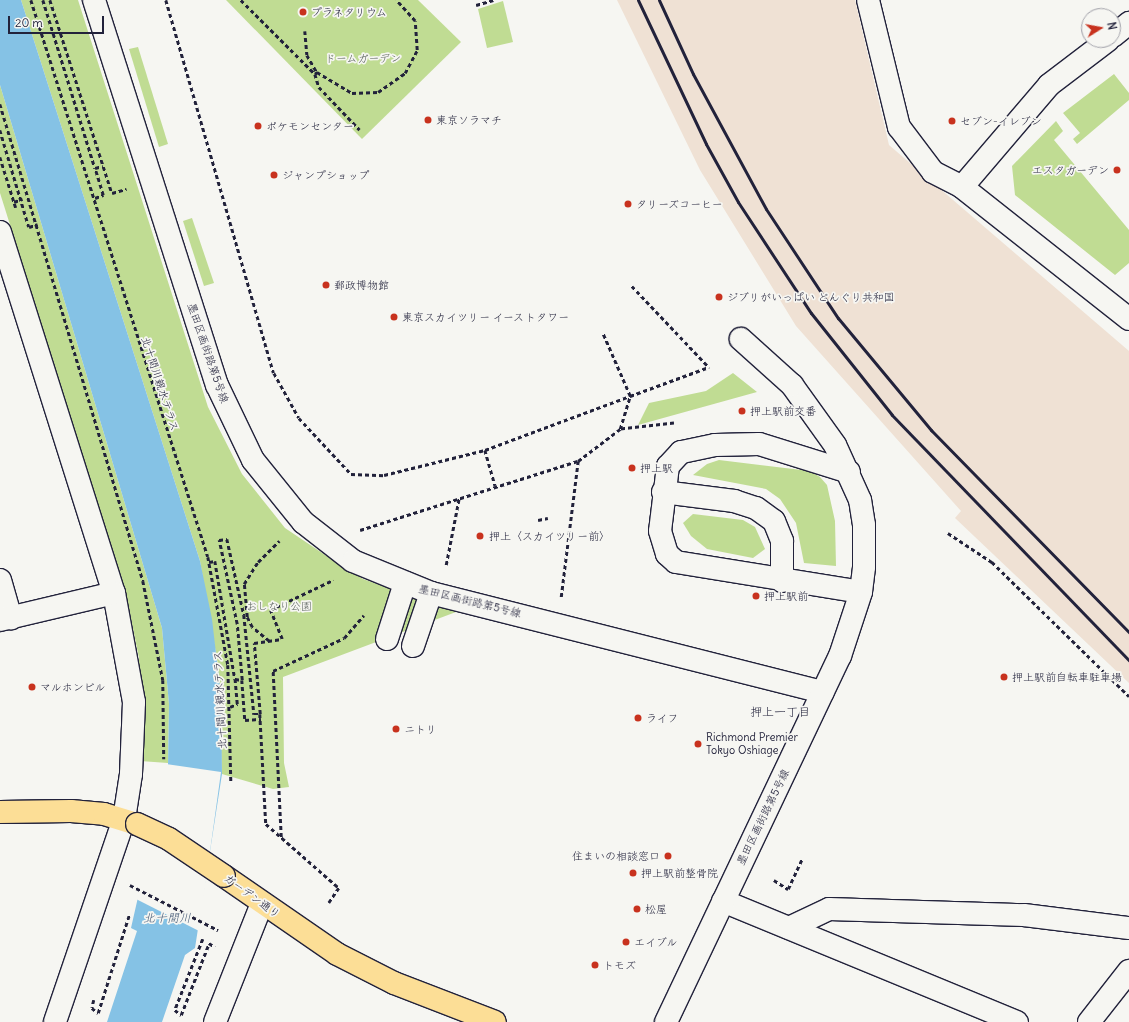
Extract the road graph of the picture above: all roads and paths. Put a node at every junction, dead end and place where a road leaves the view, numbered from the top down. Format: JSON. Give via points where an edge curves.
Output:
{"nodes":[{"id":1,"x":31,"y":0,"type":"edge"},
{"id":2,"x":43,"y":0,"type":"edge"},
{"id":3,"x":50,"y":0,"type":"edge"},
{"id":4,"x":94,"y":0,"type":"edge"},
{"id":5,"x":166,"y":0,"type":"edge"},
{"id":6,"x":241,"y":0,"type":"edge"},
{"id":7,"x":396,"y":0,"type":"edge"},
{"id":8,"x":493,"y":0,"type":"edge"},
{"id":9,"x":868,"y":0,"type":"edge"},
{"id":10,"x":476,"y":5,"type":"dead end"},
{"id":11,"x":1129,"y":23,"type":"edge"},
{"id":12,"x":1121,"y":30,"type":"edge"},
{"id":13,"x":305,"y":31,"type":"dead end"},
{"id":14,"x":1098,"y":48,"type":"edge"},
{"id":15,"x":316,"y":73,"type":"junction"},
{"id":16,"x":0,"y":104,"type":"edge"},
{"id":17,"x":0,"y":130,"type":"edge"},
{"id":18,"x":360,"y":130,"type":"dead end"},
{"id":19,"x":0,"y":157,"type":"edge"},
{"id":20,"x":103,"y":166,"type":"junction"},
{"id":21,"x":96,"y":168,"type":"junction"},
{"id":22,"x":962,"y":186,"type":"junction"},
{"id":23,"x":127,"y":189,"type":"dead end"},
{"id":24,"x":95,"y":198,"type":"junction"},
{"id":25,"x":22,"y":199,"type":"junction"},
{"id":26,"x":38,"y":224,"type":"junction"},
{"id":27,"x":0,"y":232,"type":"edge"},
{"id":28,"x":6,"y":274,"type":"edge"},
{"id":29,"x":632,"y":286,"type":"dead end"},
{"id":30,"x":1129,"y":320,"type":"edge"},
{"id":31,"x":603,"y":334,"type":"dead end"},
{"id":32,"x":741,"y":339,"type":"dead end"},
{"id":33,"x":630,"y":396,"type":"junction"},
{"id":34,"x":620,"y":429,"type":"junction"},
{"id":35,"x":694,"y":448,"type":"junction"},
{"id":36,"x":485,"y":450,"type":"junction"},
{"id":37,"x":578,"y":461,"type":"junction"},
{"id":38,"x":849,"y":472,"type":"junction"},
{"id":39,"x":495,"y":486,"type":"junction"},
{"id":40,"x":663,"y":492,"type":"junction"},
{"id":41,"x":459,"y":498,"type":"junction"},
{"id":42,"x":548,"y":518,"type":"dead end"},
{"id":43,"x":538,"y":520,"type":"dead end"},
{"id":44,"x":356,"y":531,"type":"dead end"},
{"id":45,"x":948,"y":533,"type":"dead end"},
{"id":46,"x":279,"y":541,"type":"dead end"},
{"id":47,"x":209,"y":562,"type":"junction"},
{"id":48,"x":446,"y":565,"type":"dead end"},
{"id":49,"x":337,"y":578,"type":"dead end"},
{"id":50,"x":0,"y":580,"type":"edge"},
{"id":51,"x":782,"y":581,"type":"junction"},
{"id":52,"x":405,"y":583,"type":"junction"},
{"id":53,"x":861,"y":592,"type":"junction"},
{"id":54,"x":114,"y":593,"type":"junction"},
{"id":55,"x":431,"y":593,"type":"junction"},
{"id":56,"x":560,"y":599,"type":"dead end"},
{"id":57,"x":242,"y":602,"type":"junction"},
{"id":58,"x":368,"y":610,"type":"dead end"},
{"id":59,"x":5,"y":619,"type":"edge"},
{"id":60,"x":387,"y":639,"type":"dead end"},
{"id":61,"x":269,"y":641,"type":"junction"},
{"id":62,"x":412,"y":646,"type":"dead end"},
{"id":63,"x":235,"y":679,"type":"junction"},
{"id":64,"x":242,"y":680,"type":"junction"},
{"id":65,"x":823,"y":692,"type":"junction"},
{"id":66,"x":1129,"y":696,"type":"edge"},
{"id":67,"x":230,"y":707,"type":"junction"},
{"id":68,"x":260,"y":714,"type":"junction"},
{"id":69,"x":260,"y":719,"type":"junction"},
{"id":70,"x":164,"y":759,"type":"dead end"},
{"id":71,"x":231,"y":781,"type":"dead end"},
{"id":72,"x":0,"y":812,"type":"edge"},
{"id":73,"x":131,"y":822,"type":"junction"},
{"id":74,"x":281,"y":837,"type":"junction"},
{"id":75,"x":802,"y":859,"type":"dead end"},
{"id":76,"x":774,"y":880,"type":"dead end"},
{"id":77,"x":130,"y":885,"type":"dead end"},
{"id":78,"x":723,"y":901,"type":"junction"},
{"id":79,"x":262,"y":903,"type":"junction"},
{"id":80,"x":329,"y":903,"type":"dead end"},
{"id":81,"x":129,"y":915,"type":"dead end"},
{"id":82,"x":789,"y":928,"type":"junction"},
{"id":83,"x":1129,"y":928,"type":"edge"},
{"id":84,"x":218,"y":930,"type":"dead end"},
{"id":85,"x":203,"y":939,"type":"dead end"},
{"id":86,"x":217,"y":948,"type":"dead end"},
{"id":87,"x":1129,"y":972,"type":"edge"},
{"id":88,"x":96,"y":992,"type":"dead end"},
{"id":89,"x":54,"y":1022,"type":"edge"},
{"id":90,"x":215,"y":1022,"type":"edge"},
{"id":91,"x":495,"y":1022,"type":"edge"},
{"id":92,"x":666,"y":1022,"type":"edge"},
{"id":93,"x":1017,"y":1022,"type":"edge"},
{"id":94,"x":1089,"y":1022,"type":"edge"}],
"edges":[{"from":1,"to":24,"type":"path","name":"北十間川親水テラス"},
{"from":2,"to":21,"type":"path"},
{"from":3,"to":20,"type":"path"},
{"from":4,"to":52,"type":"street","name":"墨田区画街路第5号線","via":[[217,384],[253,460],[298,516],[329,543],[353,561]]},
{"from":5,"to":36,"type":"path","via":[[274,373],[299,418],[352,474],[384,475]]},
{"from":6,"to":15,"type":"path"},
{"from":7,"to":15,"type":"path","via":[[414,21],[418,43],[414,60],[400,78],[382,90],[367,95],[352,93]]},
{"from":8,"to":10,"type":"path"},
{"from":9,"to":22,"type":"street","via":[[899,127],[933,172]]},
{"from":11,"to":12,"type":"street"},
{"from":13,"to":15,"type":"path","via":[[307,55]]},
{"from":14,"to":22,"type":"street","via":[[1049,85]]},
{"from":15,"to":18,"type":"path","via":[[319,87]]},
{"from":16,"to":26,"type":"path"},
{"from":17,"to":25,"type":"path"},
{"from":19,"to":25,"type":"path","via":[[14,202]]},
{"from":20,"to":21,"type":"path"},
{"from":20,"to":23,"type":"path","via":[[112,193]]},
{"from":21,"to":24,"type":"path","via":[[103,195]]},
{"from":22,"to":30,"type":"street"},
{"from":24,"to":47,"type":"path","name":"北十間川親水テラス"},
{"from":25,"to":26,"type":"path","via":[[29,227]]},
{"from":26,"to":70,"type":"path","via":[[143,581],[162,680]]},
{"from":27,"to":28,"type":"street"},
{"from":28,"to":54,"type":"street"},
{"from":29,"to":33,"type":"path","bridge":true,"via":[[709,367]]},
{"from":31,"to":33,"type":"path"},
{"from":32,"to":38,"type":"street","via":[[792,385],[811,408]]},
{"from":33,"to":34,"type":"path"},
{"from":33,"to":36,"type":"path"},
{"from":34,"to":35,"type":"path","via":[[678,423]]},
{"from":34,"to":37,"type":"path"},
{"from":35,"to":38,"type":"street","via":[[759,444]]},
{"from":35,"to":40,"type":"street","via":[[674,456],[668,466]]},
{"from":36,"to":39,"type":"path"},
{"from":37,"to":39,"type":"path"},
{"from":37,"to":56,"type":"path"},
{"from":38,"to":53,"type":"street","via":[[864,525]]},
{"from":39,"to":41,"type":"path"},
{"from":40,"to":51,"type":"street","via":[[734,501],[756,508],[774,521],[782,542]]},
{"from":40,"to":51,"type":"street","via":[[660,531],[667,554],[676,562]]},
{"from":41,"to":44,"type":"path"},
{"from":41,"to":48,"type":"path"},
{"from":42,"to":43,"type":"path"},
{"from":45,"to":66,"type":"path","via":[[992,562]]},
{"from":46,"to":57,"type":"path","via":[[246,577]]},
{"from":47,"to":63,"type":"path","via":[[215,561]]},
{"from":47,"to":67,"type":"path","name":"北十間川親水テラス","via":[[221,616]]},
{"from":49,"to":61,"type":"path","via":[[270,610],[282,638]]},
{"from":50,"to":59,"type":"street"},
{"from":51,"to":53,"type":"street"},
{"from":52,"to":55,"type":"street","name":"墨田区画街路第5号線"},
{"from":52,"to":60,"type":"street"},
{"from":53,"to":65,"type":"street","via":[[851,629]]},
{"from":54,"to":59,"type":"street"},
{"from":54,"to":73,"type":"street","via":[[134,702]]},
{"from":55,"to":62,"type":"street"},
{"from":55,"to":65,"type":"street","name":"墨田区画街路第5号線"},
{"from":57,"to":61,"type":"path","via":[[252,627]]},
{"from":57,"to":64,"type":"path","via":[[227,539],[219,540],[237,624]]},
{"from":57,"to":68,"type":"path","via":[[254,714]]},
{"from":58,"to":74,"type":"path","via":[[344,638],[273,671]]},
{"from":61,"to":68,"type":"path","via":[[254,643]]},
{"from":63,"to":64,"type":"path"},
{"from":63,"to":67,"type":"path","via":[[237,704]]},
{"from":64,"to":69,"type":"path","via":[[244,720]]},
{"from":65,"to":78,"type":"street","name":"墨田区画街路第5号線"},
{"from":67,"to":71,"type":"path","name":"北十間川親水テラス"},
{"from":68,"to":69,"type":"path"},
{"from":69,"to":74,"type":"path","via":[[266,824]]},
{"from":72,"to":73,"type":"main road","name":"ガーデン通り","via":[[71,811]]},
{"from":73,"to":79,"type":"main road","name":"ガーデン通り","bridge":true,"via":[[169,839]]},
{"from":73,"to":89,"type":"street"},
{"from":74,"to":80,"type":"path","via":[[339,888]]},
{"from":75,"to":76,"type":"path","via":[[788,889]]},
{"from":77,"to":84,"type":"path","bridge":true},
{"from":78,"to":82,"type":"street"},
{"from":78,"to":92,"type":"street","name":"墨田区画街路第5号線"},
{"from":79,"to":90,"type":"street"},
{"from":79,"to":91,"type":"main road","name":"ガーデン通り","via":[[337,954],[394,983]]},
{"from":81,"to":88,"type":"path","via":[[98,1013],[92,1008]]},
{"from":82,"to":83,"type":"street","via":[[829,909],[1024,915]]},
{"from":82,"to":93,"type":"street"},
{"from":85,"to":86,"type":"path","via":[[175,1010],[181,1015],[209,943]]},
{"from":87,"to":94,"type":"street"}]}
